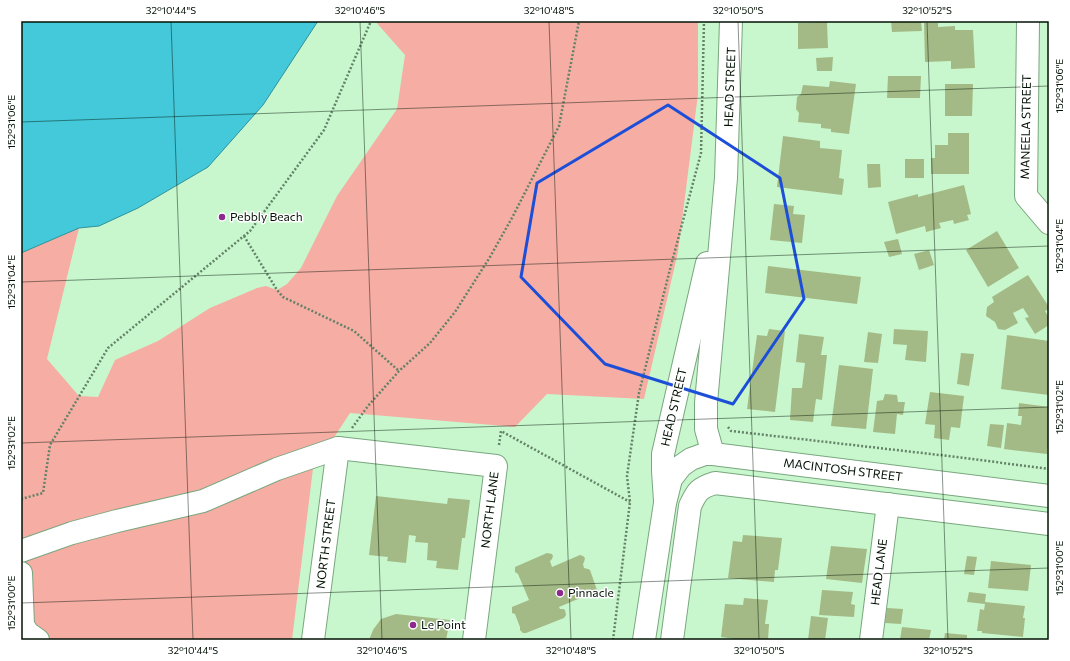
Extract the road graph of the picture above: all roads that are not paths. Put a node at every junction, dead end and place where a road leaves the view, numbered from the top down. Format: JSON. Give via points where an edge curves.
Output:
{"nodes":[{"id":1,"x":731,"y":21,"type":"edge"},
{"id":2,"x":1028,"y":21,"type":"edge"},
{"id":3,"x":726,"y":178,"type":"junction"},
{"id":4,"x":1049,"y":223,"type":"edge"},
{"id":5,"x":338,"y":448,"type":"junction"},
{"id":6,"x":713,"y":454,"type":"junction"},
{"id":7,"x":1049,"y":496,"type":"edge"},
{"id":8,"x":665,"y":503,"type":"junction"},
{"id":9,"x":888,"y":504,"type":"junction"},
{"id":10,"x":1049,"y":524,"type":"edge"},
{"id":11,"x":21,"y":551,"type":"edge"},
{"id":12,"x":21,"y":573,"type":"edge"},
{"id":13,"x":38,"y":640,"type":"edge"},
{"id":14,"x":313,"y":640,"type":"edge"},
{"id":15,"x":474,"y":640,"type":"edge"},
{"id":16,"x":644,"y":640,"type":"edge"},
{"id":17,"x":672,"y":640,"type":"edge"},
{"id":18,"x":871,"y":640,"type":"edge"}],
"edges":[{"from":1,"to":3,"type":"street","name":"HEAD STREET"},
{"from":2,"to":4,"type":"street","name":"MANEELA STREET","via":[[1026,196]]},
{"from":3,"to":6,"type":"street","name":"HEAD STREET","via":[[706,403],[706,429]]},
{"from":3,"to":8,"type":"street","name":"HEAD STREET","via":[[663,454]]},
{"from":5,"to":11,"type":"street","via":[[277,469],[203,501],[72,533]]},
{"from":5,"to":14,"type":"street","name":"NORTH STREET"},
{"from":5,"to":15,"type":"street","name":"NORTH LANE","via":[[496,466]]},
{"from":6,"to":7,"type":"street","name":"MACINTOSH STREET"},
{"from":6,"to":8,"type":"street","name":"MACINTOSH STREET","via":[[691,459],[681,466],[671,479]]},
{"from":8,"to":16,"type":"street","name":"HEAD STREET"},
{"from":9,"to":10,"type":"street"},
{"from":9,"to":17,"type":"street","via":[[715,483],[705,486],[696,492],[690,506]]},
{"from":9,"to":18,"type":"street","name":"HEAD LANE"},
{"from":12,"to":13,"type":"street","via":[[23,625],[28,634]]}]}
